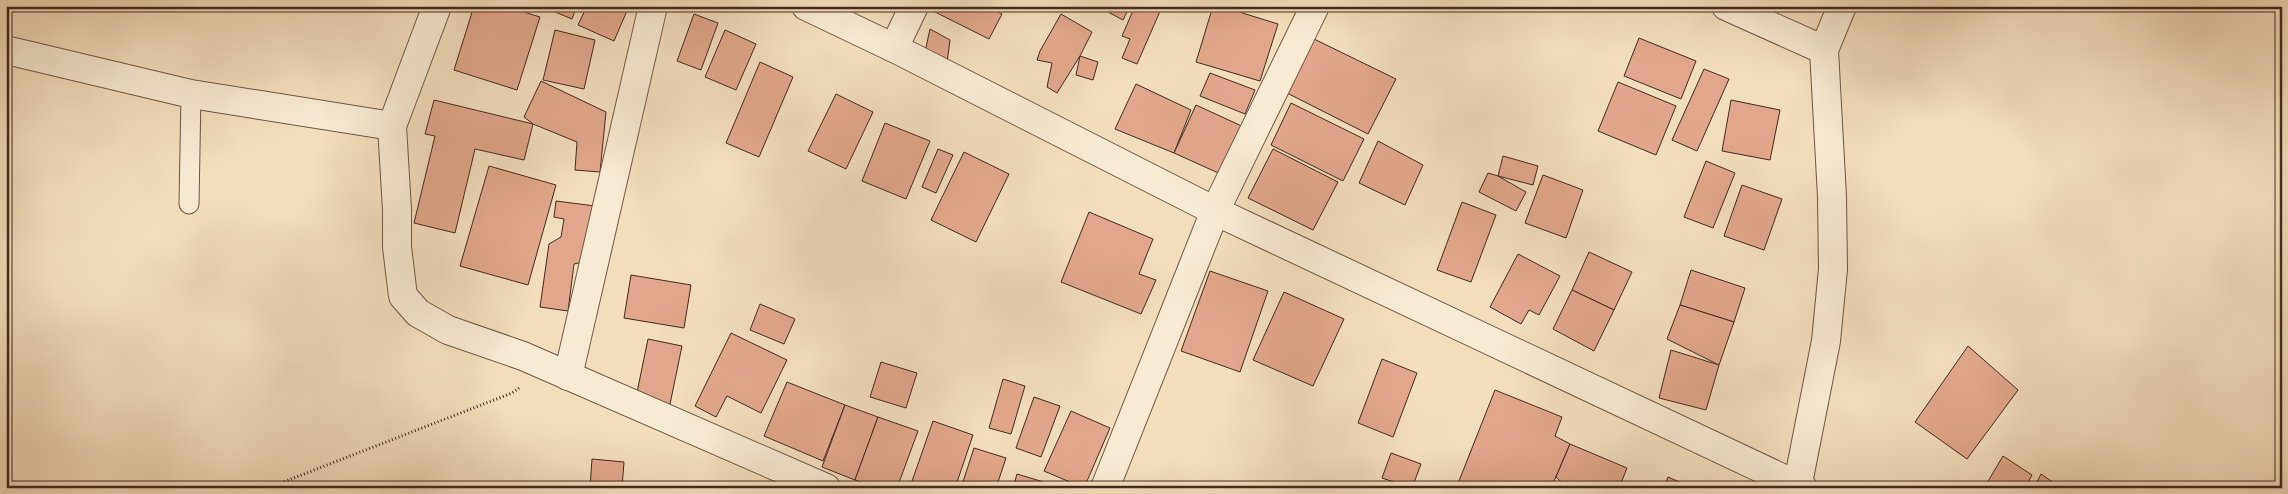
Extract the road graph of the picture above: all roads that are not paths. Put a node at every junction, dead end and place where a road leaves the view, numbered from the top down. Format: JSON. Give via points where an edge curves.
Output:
{"nodes":[{"id":1,"x":437,"y":6,"type":"edge"},
{"id":2,"x":653,"y":6,"type":"edge"},
{"id":3,"x":806,"y":6,"type":"edge"},
{"id":4,"x":914,"y":6,"type":"edge"},
{"id":5,"x":1315,"y":6,"type":"edge"},
{"id":6,"x":1726,"y":6,"type":"edge"},
{"id":7,"x":1842,"y":6,"type":"edge"},
{"id":8,"x":894,"y":48,"type":"junction"},
{"id":9,"x":6,"y":50,"type":"edge"},
{"id":10,"x":1824,"y":50,"type":"junction"},
{"id":11,"x":191,"y":94,"type":"junction"},
{"id":12,"x":392,"y":126,"type":"junction"},
{"id":13,"x":189,"y":204,"type":"dead end"},
{"id":14,"x":1215,"y":211,"type":"junction"},
{"id":15,"x":568,"y":376,"type":"junction"},
{"id":16,"x":1799,"y":487,"type":"edge"},
{"id":17,"x":826,"y":488,"type":"edge"},
{"id":18,"x":1105,"y":488,"type":"edge"}],
"edges":[{"from":1,"to":12,"type":"street"},
{"from":2,"to":15,"type":"street"},
{"from":3,"to":8,"type":"street"},
{"from":4,"to":8,"type":"street"},
{"from":5,"to":14,"type":"street"},
{"from":6,"to":10,"type":"street"},
{"from":7,"to":10,"type":"street"},
{"from":8,"to":14,"type":"street"},
{"from":9,"to":11,"type":"street"},
{"from":10,"to":16,"type":"street","via":[[1833,269],[1826,341]]},
{"from":11,"to":12,"type":"street"},
{"from":11,"to":13,"type":"lane"},
{"from":12,"to":15,"type":"street","via":[[397,246],[403,296],[418,313],[448,330],[523,356]]},
{"from":14,"to":16,"type":"street"},
{"from":14,"to":18,"type":"street"},
{"from":15,"to":17,"type":"street"}]}
